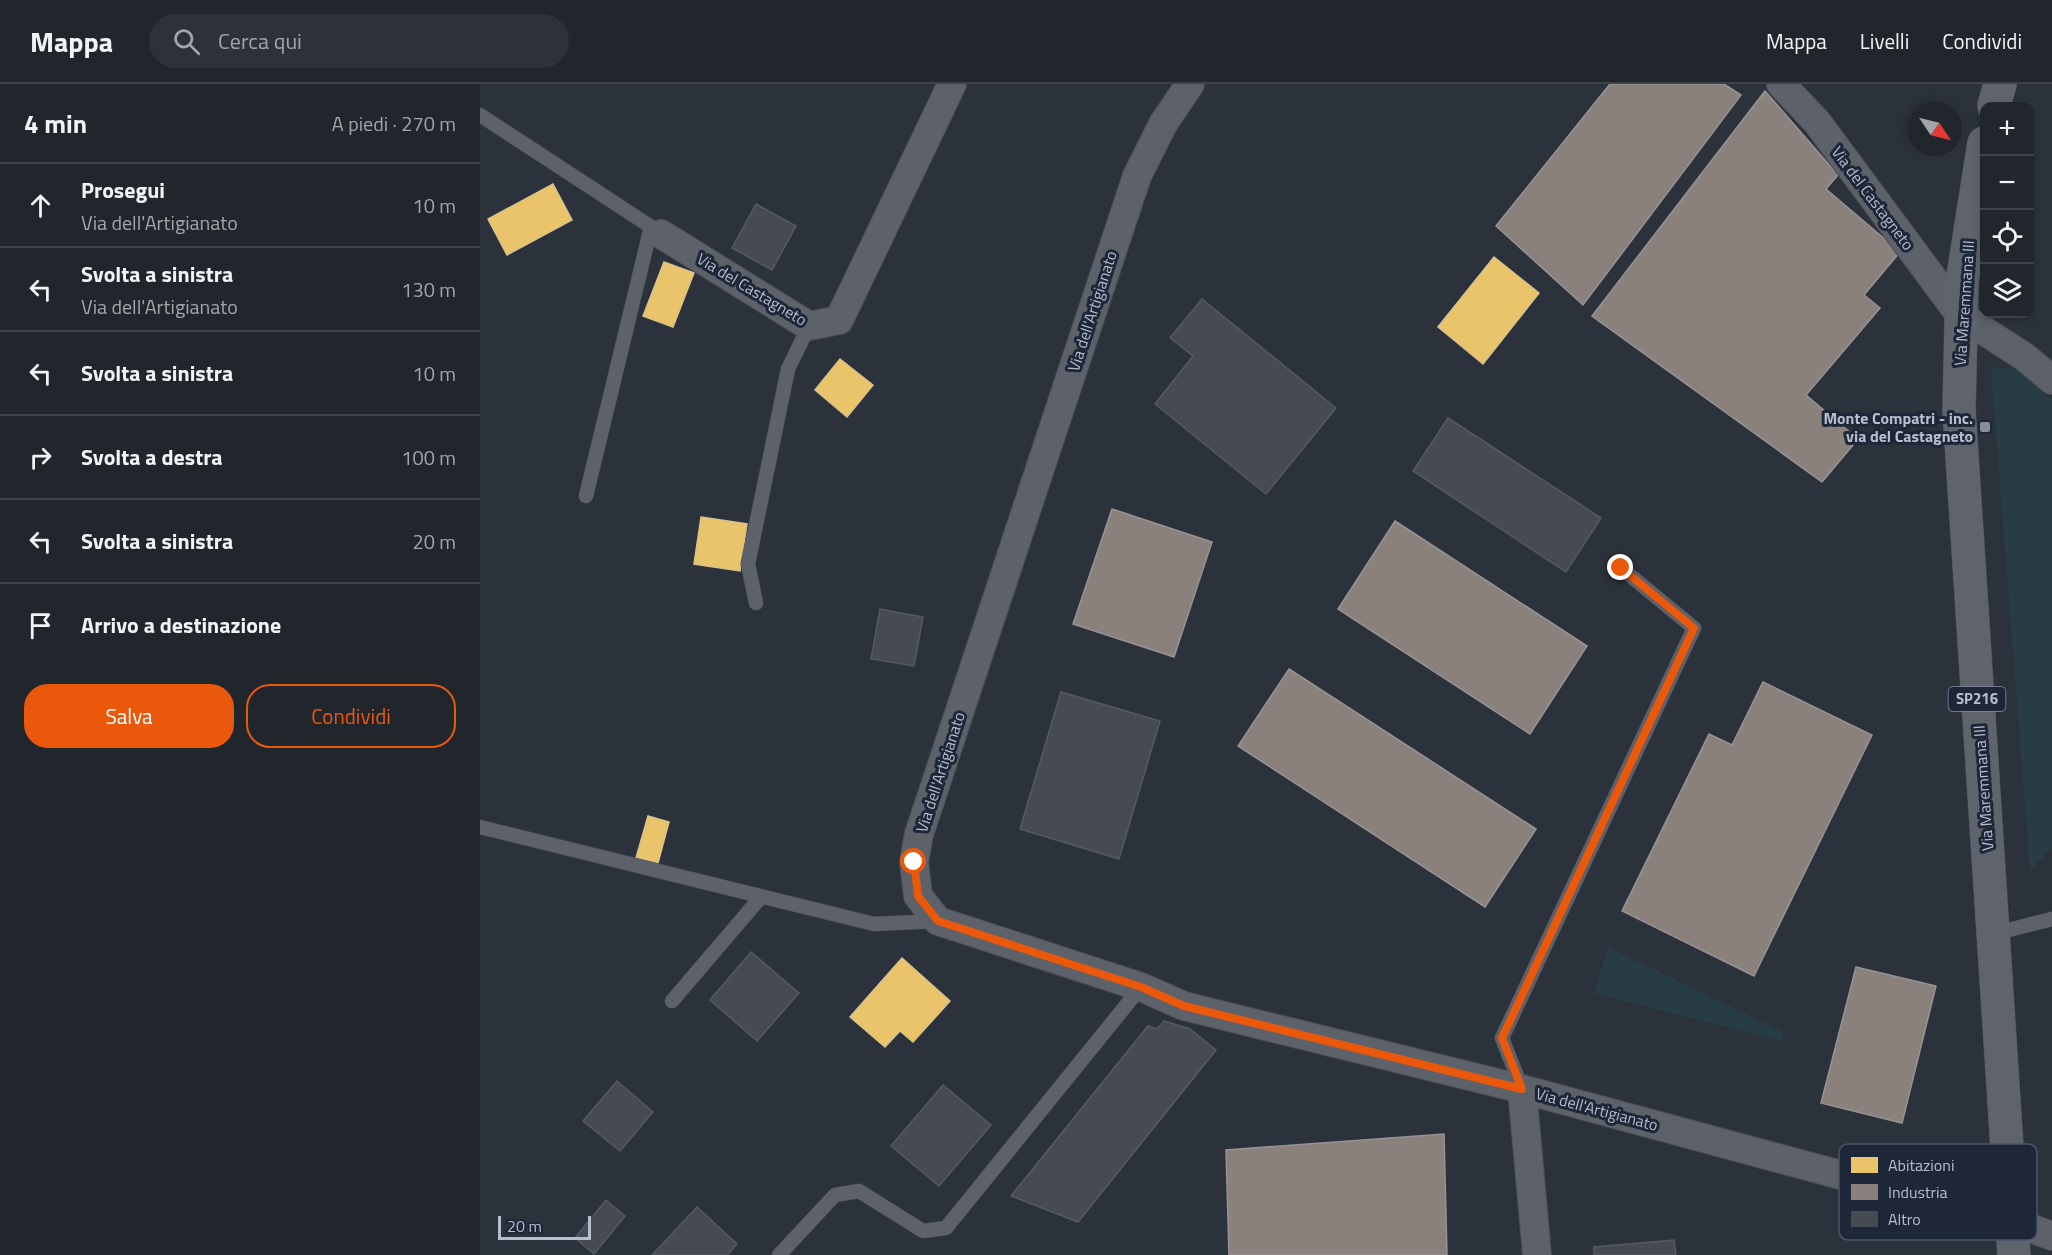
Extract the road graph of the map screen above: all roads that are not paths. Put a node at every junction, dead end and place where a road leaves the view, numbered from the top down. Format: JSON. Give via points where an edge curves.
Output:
{"nodes":[{"id":1,"x":952,"y":84,"type":"edge"},
{"id":2,"x":1190,"y":84,"type":"edge"},
{"id":3,"x":1781,"y":84,"type":"edge"},
{"id":4,"x":2000,"y":84,"type":"edge"},
{"id":5,"x":1995,"y":102,"type":"edge"},
{"id":6,"x":480,"y":115,"type":"edge"},
{"id":7,"x":1982,"y":156,"type":"edge"},
{"id":8,"x":656,"y":230,"type":"junction"},
{"id":9,"x":1960,"y":315,"type":"junction"},
{"id":10,"x":809,"y":326,"type":"junction"},
{"id":11,"x":2052,"y":380,"type":"edge"},
{"id":12,"x":586,"y":496,"type":"dead end"},
{"id":13,"x":1621,"y":568,"type":"dead end"},
{"id":14,"x":756,"y":603,"type":"dead end"},
{"id":15,"x":480,"y":827,"type":"edge"},
{"id":16,"x":761,"y":897,"type":"junction"},
{"id":17,"x":2052,"y":919,"type":"edge"},
{"id":18,"x":938,"y":921,"type":"junction"},
{"id":19,"x":1992,"y":934,"type":"junction"},
{"id":20,"x":1141,"y":987,"type":"junction"},
{"id":21,"x":672,"y":1001,"type":"dead end"},
{"id":22,"x":1522,"y":1089,"type":"junction"},
{"id":23,"x":2006,"y":1144,"type":"edge"},
{"id":24,"x":1839,"y":1175,"type":"edge"},
{"id":25,"x":2037,"y":1231,"type":"edge"},
{"id":26,"x":2052,"y":1236,"type":"edge"},
{"id":27,"x":2013,"y":1240,"type":"edge"},
{"id":28,"x":779,"y":1255,"type":"edge"},
{"id":29,"x":1537,"y":1255,"type":"edge"},
{"id":30,"x":2014,"y":1255,"type":"edge"}],
"edges":[{"from":1,"to":10,"type":"street","name":"Via del Castagneto","via":[[840,320]]},
{"from":2,"to":18,"type":"street","name":"Via dell'Artigianato","via":[[1163,124],[1137,176],[919,834],[914,862],[918,896]]},
{"from":3,"to":9,"type":"street","name":"Via del Castagneto","via":[[1816,122]]},
{"from":4,"to":5,"type":"main road"},
{"from":6,"to":8,"type":"lane","name":"Via del Castagneto"},
{"from":7,"to":9,"type":"main road","name":"Via Maremmana III","number":"SP216","via":[[1966,248]]},
{"from":8,"to":10,"type":"street","name":"Via del Castagneto"},
{"from":8,"to":12,"type":"lane"},
{"from":9,"to":11,"type":"street"},
{"from":9,"to":19,"type":"main road","name":"Via Maremmana III","number":"SP216","via":[[1960,434]]},
{"from":10,"to":14,"type":"lane","via":[[788,369],[748,564]]},
{"from":13,"to":22,"type":"lane","via":[[1694,628],[1502,1038]]},
{"from":15,"to":16,"type":"lane"},
{"from":16,"to":18,"type":"lane","via":[[874,924]]},
{"from":16,"to":21,"type":"lane"},
{"from":17,"to":19,"type":"lane"},
{"from":18,"to":20,"type":"street","name":"Via dell'Artigianato"},
{"from":19,"to":23,"type":"main road","name":"Via Maremmana III","number":"SP216"},
{"from":20,"to":22,"type":"street","name":"Via dell'Artigianato","via":[[1184,1006]]},
{"from":20,"to":28,"type":"lane","via":[[946,1228],[923,1232],[859,1191],[835,1195]]},
{"from":22,"to":24,"type":"street","name":"Via dell'Artigianato"},
{"from":22,"to":29,"type":"street"},
{"from":25,"to":26,"type":"street","name":"Via dell'Artigianato"},
{"from":27,"to":30,"type":"main road","name":"Via Maremmana III","number":"SP216"}]}
